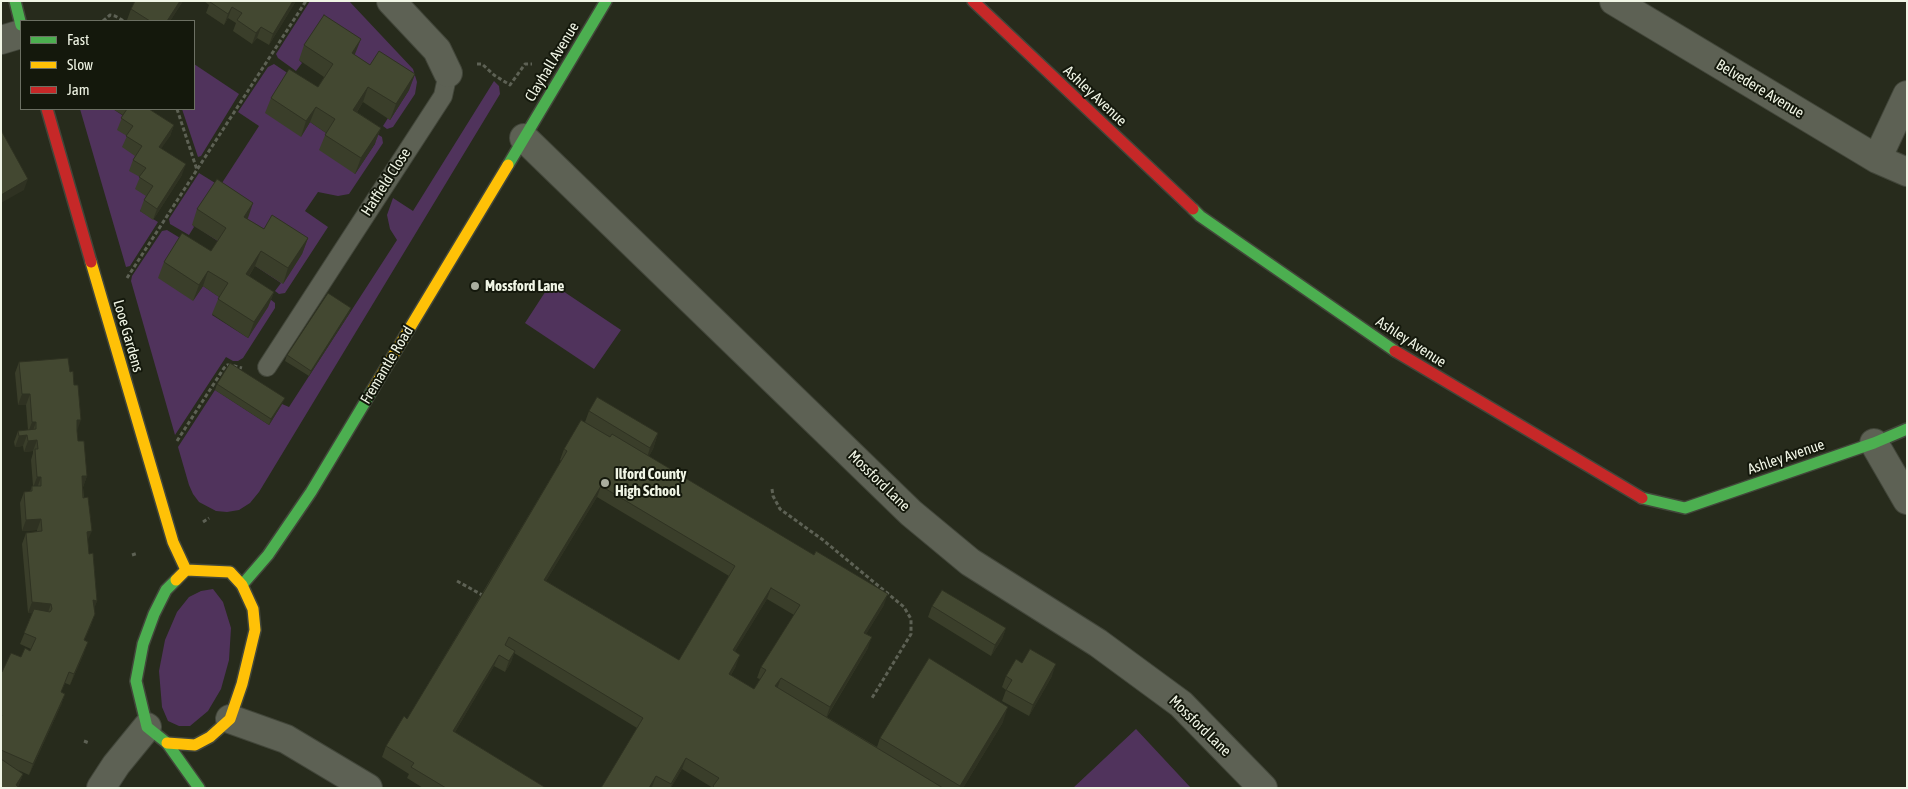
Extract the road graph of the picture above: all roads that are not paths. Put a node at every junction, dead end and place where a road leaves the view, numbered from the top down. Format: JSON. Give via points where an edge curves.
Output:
{"nodes":[{"id":1,"x":15,"y":1,"type":"edge"},
{"id":2,"x":391,"y":1,"type":"edge"},
{"id":3,"x":606,"y":1,"type":"edge"},
{"id":4,"x":973,"y":1,"type":"edge"},
{"id":5,"x":1614,"y":1,"type":"edge"},
{"id":6,"x":20,"y":21,"type":"edge"},
{"id":7,"x":20,"y":34,"type":"edge"},
{"id":8,"x":1,"y":40,"type":"edge"},
{"id":9,"x":448,"y":73,"type":"joint"},
{"id":10,"x":1907,"y":95,"type":"edge"},
{"id":11,"x":47,"y":110,"type":"edge"},
{"id":12,"x":524,"y":138,"type":"junction"},
{"id":13,"x":1877,"y":159,"type":"junction"},
{"id":14,"x":1907,"y":172,"type":"edge"},
{"id":15,"x":267,"y":368,"type":"road end"},
{"id":16,"x":1907,"y":429,"type":"edge"},
{"id":17,"x":1874,"y":443,"type":"junction"},
{"id":18,"x":1907,"y":500,"type":"edge"},
{"id":19,"x":186,"y":570,"type":"junction"},
{"id":20,"x":242,"y":585,"type":"junction"},
{"id":21,"x":230,"y":719,"type":"junction"},
{"id":22,"x":157,"y":735,"type":"junction"},
{"id":23,"x":101,"y":788,"type":"edge"},
{"id":24,"x":199,"y":788,"type":"edge"},
{"id":25,"x":368,"y":788,"type":"edge"},
{"id":26,"x":1263,"y":788,"type":"edge"}],
"edges":[{"from":1,"to":6,"type":"street"},
{"from":2,"to":9,"type":"street","via":[[437,50]]},
{"from":3,"to":12,"type":"street","name":"Clayhall Avenue"},
{"from":4,"to":17,"type":"street","name":"Ashley Avenue","via":[[1200,216],[1400,354],[1641,498],[1685,508]]},
{"from":5,"to":13,"type":"street","name":"Belvedere Avenue"},
{"from":7,"to":8,"type":"street"},
{"from":9,"to":15,"type":"lane","name":"Hatfield Close","via":[[443,96]]},
{"from":10,"to":13,"type":"street"},
{"from":11,"to":19,"type":"street","name":"Looe Gardens","via":[[173,542]]},
{"from":12,"to":20,"type":"street","name":"Fremantle Road","via":[[311,492],[268,555]]},
{"from":12,"to":26,"type":"street","name":"Mossford Lane","via":[[911,513],[970,562],[1098,643],[1181,704]]},
{"from":13,"to":14,"type":"street","name":"Belvedere Avenue"},
{"from":16,"to":17,"type":"street","name":"Ashley Avenue"},
{"from":17,"to":18,"type":"street"},
{"from":19,"to":20,"type":"street","via":[[230,572]]},
{"from":19,"to":22,"type":"street","via":[[166,590],[154,614],[143,644],[136,681]]},
{"from":20,"to":21,"type":"street","via":[[253,609],[255,630]]},
{"from":21,"to":22,"type":"street","via":[[210,737],[195,745]]},
{"from":21,"to":25,"type":"street","via":[[286,739]]},
{"from":22,"to":23,"type":"street","via":[[116,765]]},
{"from":22,"to":24,"type":"street"}]}
